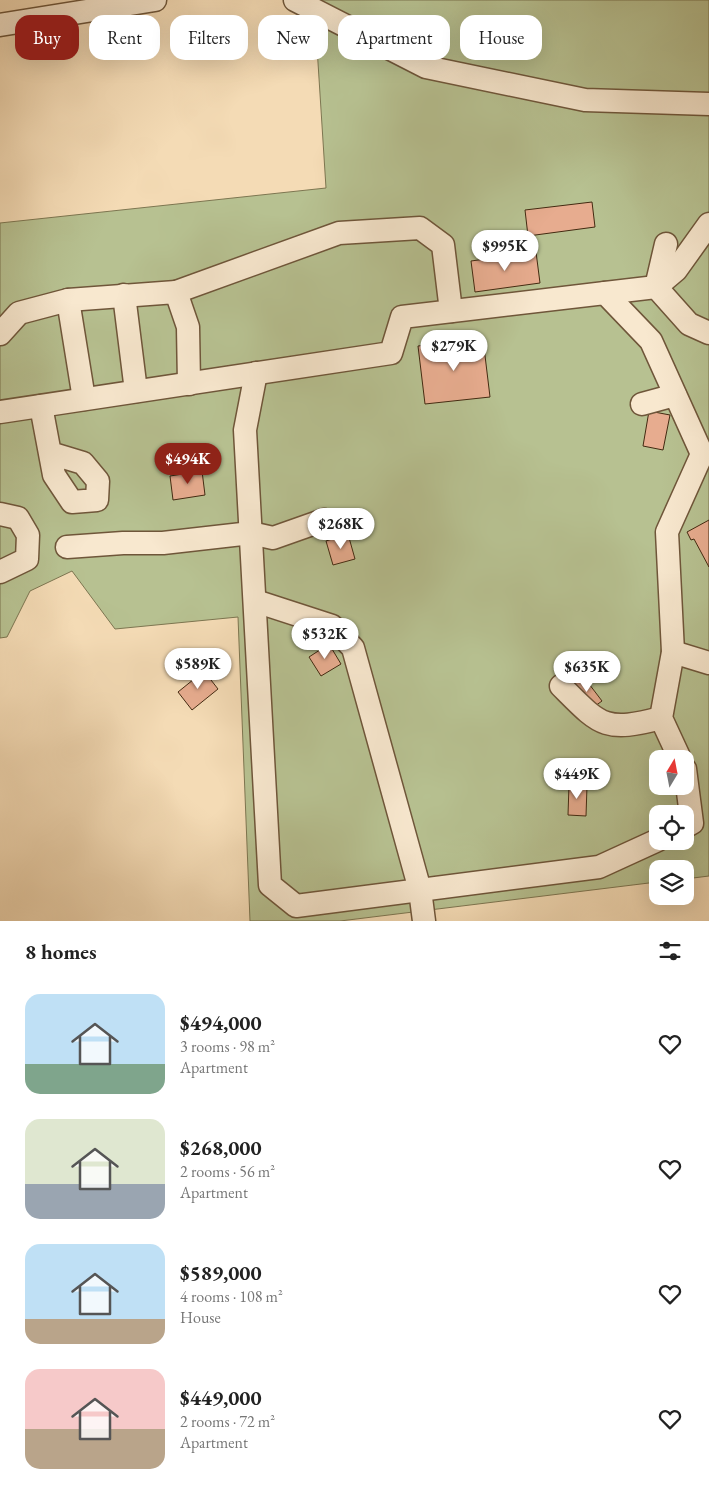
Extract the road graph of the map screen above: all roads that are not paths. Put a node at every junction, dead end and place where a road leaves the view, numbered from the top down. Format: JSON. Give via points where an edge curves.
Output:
{"nodes":[{"id":1,"x":155,"y":0,"type":"edge"},
{"id":2,"x":295,"y":0,"type":"edge"},
{"id":3,"x":0,"y":25,"type":"edge"},
{"id":4,"x":709,"y":104,"type":"edge"},
{"id":5,"x":709,"y":224,"type":"edge"},
{"id":6,"x":666,"y":244,"type":"dead end"},
{"id":7,"x":656,"y":287,"type":"junction"},
{"id":8,"x":176,"y":292,"type":"junction"},
{"id":9,"x":605,"y":293,"type":"junction"},
{"id":10,"x":124,"y":295,"type":"junction"},
{"id":11,"x":68,"y":300,"type":"junction"},
{"id":12,"x":451,"y":311,"type":"junction"},
{"id":13,"x":0,"y":334,"type":"edge"},
{"id":14,"x":709,"y":334,"type":"edge"},
{"id":15,"x":256,"y":374,"type":"junction"},
{"id":16,"x":190,"y":384,"type":"junction"},
{"id":17,"x":136,"y":391,"type":"junction"},
{"id":18,"x":675,"y":396,"type":"junction"},
{"id":19,"x":84,"y":399,"type":"junction"},
{"id":20,"x":642,"y":404,"type":"dead end"},
{"id":21,"x":41,"y":406,"type":"junction"},
{"id":22,"x":0,"y":412,"type":"edge"},
{"id":23,"x":50,"y":452,"type":"dead end"},
{"id":24,"x":705,"y":454,"type":"edge"},
{"id":25,"x":0,"y":514,"type":"edge"},
{"id":26,"x":324,"y":520,"type":"dead end"},
{"id":27,"x":251,"y":533,"type":"junction"},
{"id":28,"x":67,"y":548,"type":"dead end"},
{"id":29,"x":0,"y":572,"type":"edge"},
{"id":30,"x":255,"y":600,"type":"junction"},
{"id":31,"x":674,"y":652,"type":"junction"},
{"id":32,"x":709,"y":663,"type":"edge"},
{"id":33,"x":562,"y":686,"type":"dead end"},
{"id":34,"x":660,"y":718,"type":"junction"},
{"id":35,"x":676,"y":750,"type":"edge"},
{"id":36,"x":689,"y":795,"type":"edge"},
{"id":37,"x":695,"y":827,"type":"edge"},
{"id":38,"x":649,"y":844,"type":"edge"},
{"id":39,"x":420,"y":890,"type":"junction"},
{"id":40,"x":424,"y":921,"type":"edge"}],
"edges":[{"from":1,"to":3,"type":"lane"},
{"from":2,"to":4,"type":"lane","via":[[426,67],[586,100]]},
{"from":5,"to":7,"type":"lane","via":[[676,270]]},
{"from":6,"to":7,"type":"lane"},
{"from":7,"to":9,"type":"lane"},
{"from":7,"to":14,"type":"lane","via":[[688,324]]},
{"from":8,"to":10,"type":"lane"},
{"from":8,"to":12,"type":"lane","via":[[339,233],[420,228],[442,245]]},
{"from":8,"to":16,"type":"lane","via":[[188,327]]},
{"from":9,"to":12,"type":"lane"},
{"from":9,"to":18,"type":"lane","via":[[651,341]]},
{"from":10,"to":11,"type":"lane"},
{"from":10,"to":17,"type":"lane"},
{"from":11,"to":13,"type":"lane","via":[[19,313]]},
{"from":11,"to":19,"type":"lane"},
{"from":12,"to":15,"type":"lane","via":[[402,317],[391,353]]},
{"from":15,"to":16,"type":"lane"},
{"from":15,"to":27,"type":"lane","via":[[245,430]]},
{"from":16,"to":17,"type":"lane"},
{"from":17,"to":19,"type":"lane"},
{"from":18,"to":20,"type":"lane"},
{"from":18,"to":24,"type":"lane"},
{"from":19,"to":21,"type":"lane"},
{"from":21,"to":22,"type":"lane"},
{"from":21,"to":23,"type":"lane"},
{"from":24,"to":31,"type":"lane","via":[[667,532]]},
{"from":25,"to":29,"type":"lane","via":[[18,518],[28,535],[27,559]]},
{"from":26,"to":27,"type":"lane","via":[[273,538]]},
{"from":27,"to":28,"type":"lane","via":[[163,543]]},
{"from":27,"to":30,"type":"lane"},
{"from":30,"to":39,"type":"lane","via":[[332,626],[353,648]]},
{"from":30,"to":39,"type":"lane","via":[[270,886],[296,906]]},
{"from":31,"to":32,"type":"lane"},
{"from":31,"to":34,"type":"lane"},
{"from":33,"to":34,"type":"lane","via":[[593,718],[611,724],[630,726]]},
{"from":34,"to":35,"type":"lane"},
{"from":36,"to":37,"type":"lane"},
{"from":38,"to":39,"type":"lane","via":[[599,867]]},
{"from":39,"to":40,"type":"lane"}]}
